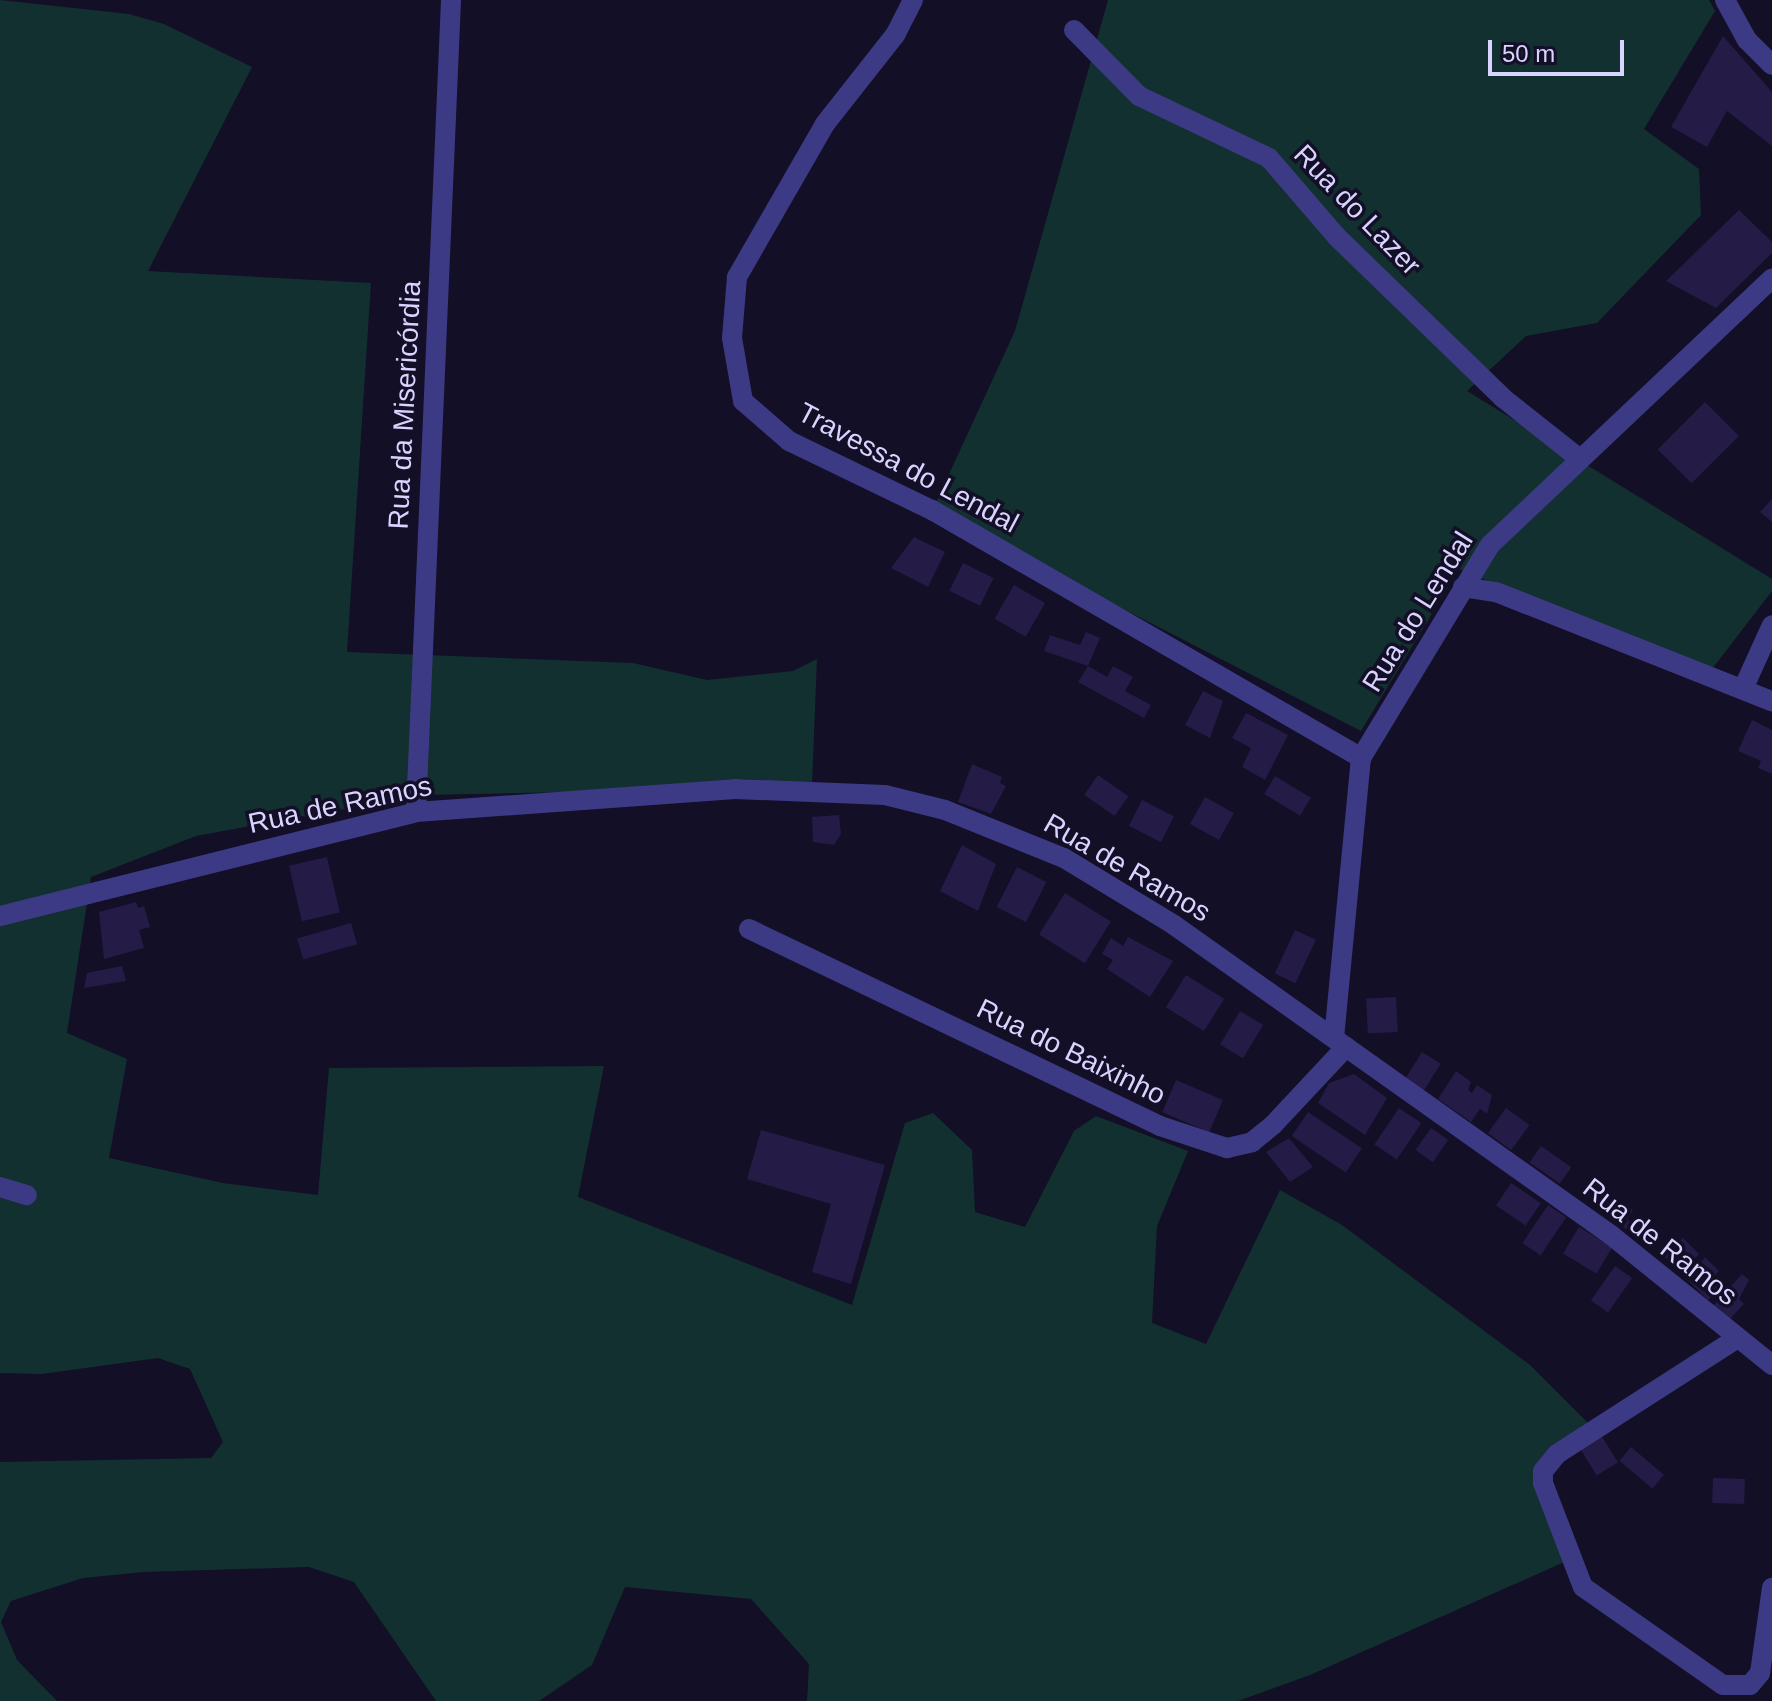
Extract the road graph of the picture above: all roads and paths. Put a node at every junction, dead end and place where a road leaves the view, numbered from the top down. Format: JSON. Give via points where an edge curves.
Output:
{"nodes":[{"id":1,"x":451,"y":0,"type":"edge"},
{"id":2,"x":913,"y":0,"type":"edge"},
{"id":3,"x":1725,"y":0,"type":"edge"},
{"id":4,"x":1074,"y":30,"type":"dead end"},
{"id":5,"x":1772,"y":65,"type":"edge"},
{"id":6,"x":1772,"y":278,"type":"edge"},
{"id":7,"x":1580,"y":459,"type":"junction"},
{"id":8,"x":1463,"y":587,"type":"junction"},
{"id":9,"x":1772,"y":625,"type":"edge"},
{"id":10,"x":1743,"y":689,"type":"junction"},
{"id":11,"x":1772,"y":701,"type":"edge"},
{"id":12,"x":1361,"y":758,"type":"junction"},
{"id":13,"x":416,"y":812,"type":"junction"},
{"id":14,"x":0,"y":916,"type":"edge"},
{"id":15,"x":749,"y":929,"type":"dead end"},
{"id":16,"x":1340,"y":1042,"type":"junction"},
{"id":17,"x":0,"y":1187,"type":"edge"},
{"id":18,"x":27,"y":1195,"type":"dead end"},
{"id":19,"x":1736,"y":1339,"type":"junction"},
{"id":20,"x":1772,"y":1365,"type":"edge"},
{"id":21,"x":1772,"y":1588,"type":"edge"}],
"edges":[{"from":1,"to":13,"type":"street","name":"Rua da Misericórdia"},
{"from":2,"to":12,"type":"street","name":"Travessa do Lendal","via":[[895,35],[825,124],[737,277],[732,338],[743,401],[789,441],[945,518]]},
{"from":3,"to":5,"type":"street","via":[[1747,40]]},
{"from":4,"to":7,"type":"street","name":"Rua do Lazer","via":[[1139,96],[1269,158],[1337,237],[1503,398]]},
{"from":6,"to":7,"type":"street","name":"Rua do Lendal"},
{"from":7,"to":8,"type":"street","name":"Rua do Lendal","via":[[1490,545]]},
{"from":8,"to":10,"type":"street","via":[[1496,592]]},
{"from":8,"to":12,"type":"street","name":"Rua do Lendal"},
{"from":9,"to":10,"type":"street"},
{"from":10,"to":11,"type":"street"},
{"from":12,"to":16,"type":"street","name":"Rua do Lendal"},
{"from":13,"to":14,"type":"street","name":"Rua de Ramos"},
{"from":13,"to":16,"type":"street","name":"Rua de Ramos","via":[[735,789],[885,795],[974,821],[1064,858],[1174,925]]},
{"from":15,"to":16,"type":"street","name":"Rua do Baixinho","via":[[1160,1126],[1227,1148],[1252,1142],[1273,1125]]},
{"from":16,"to":19,"type":"street","name":"Rua de Ramos","via":[[1611,1235]]},
{"from":17,"to":18,"type":"street"},
{"from":19,"to":20,"type":"street","name":"Rua de Ramos"},
{"from":19,"to":21,"type":"street","via":[[1557,1454],[1543,1471],[1543,1483],[1583,1587],[1723,1685],[1750,1685],[1760,1673]]}]}
